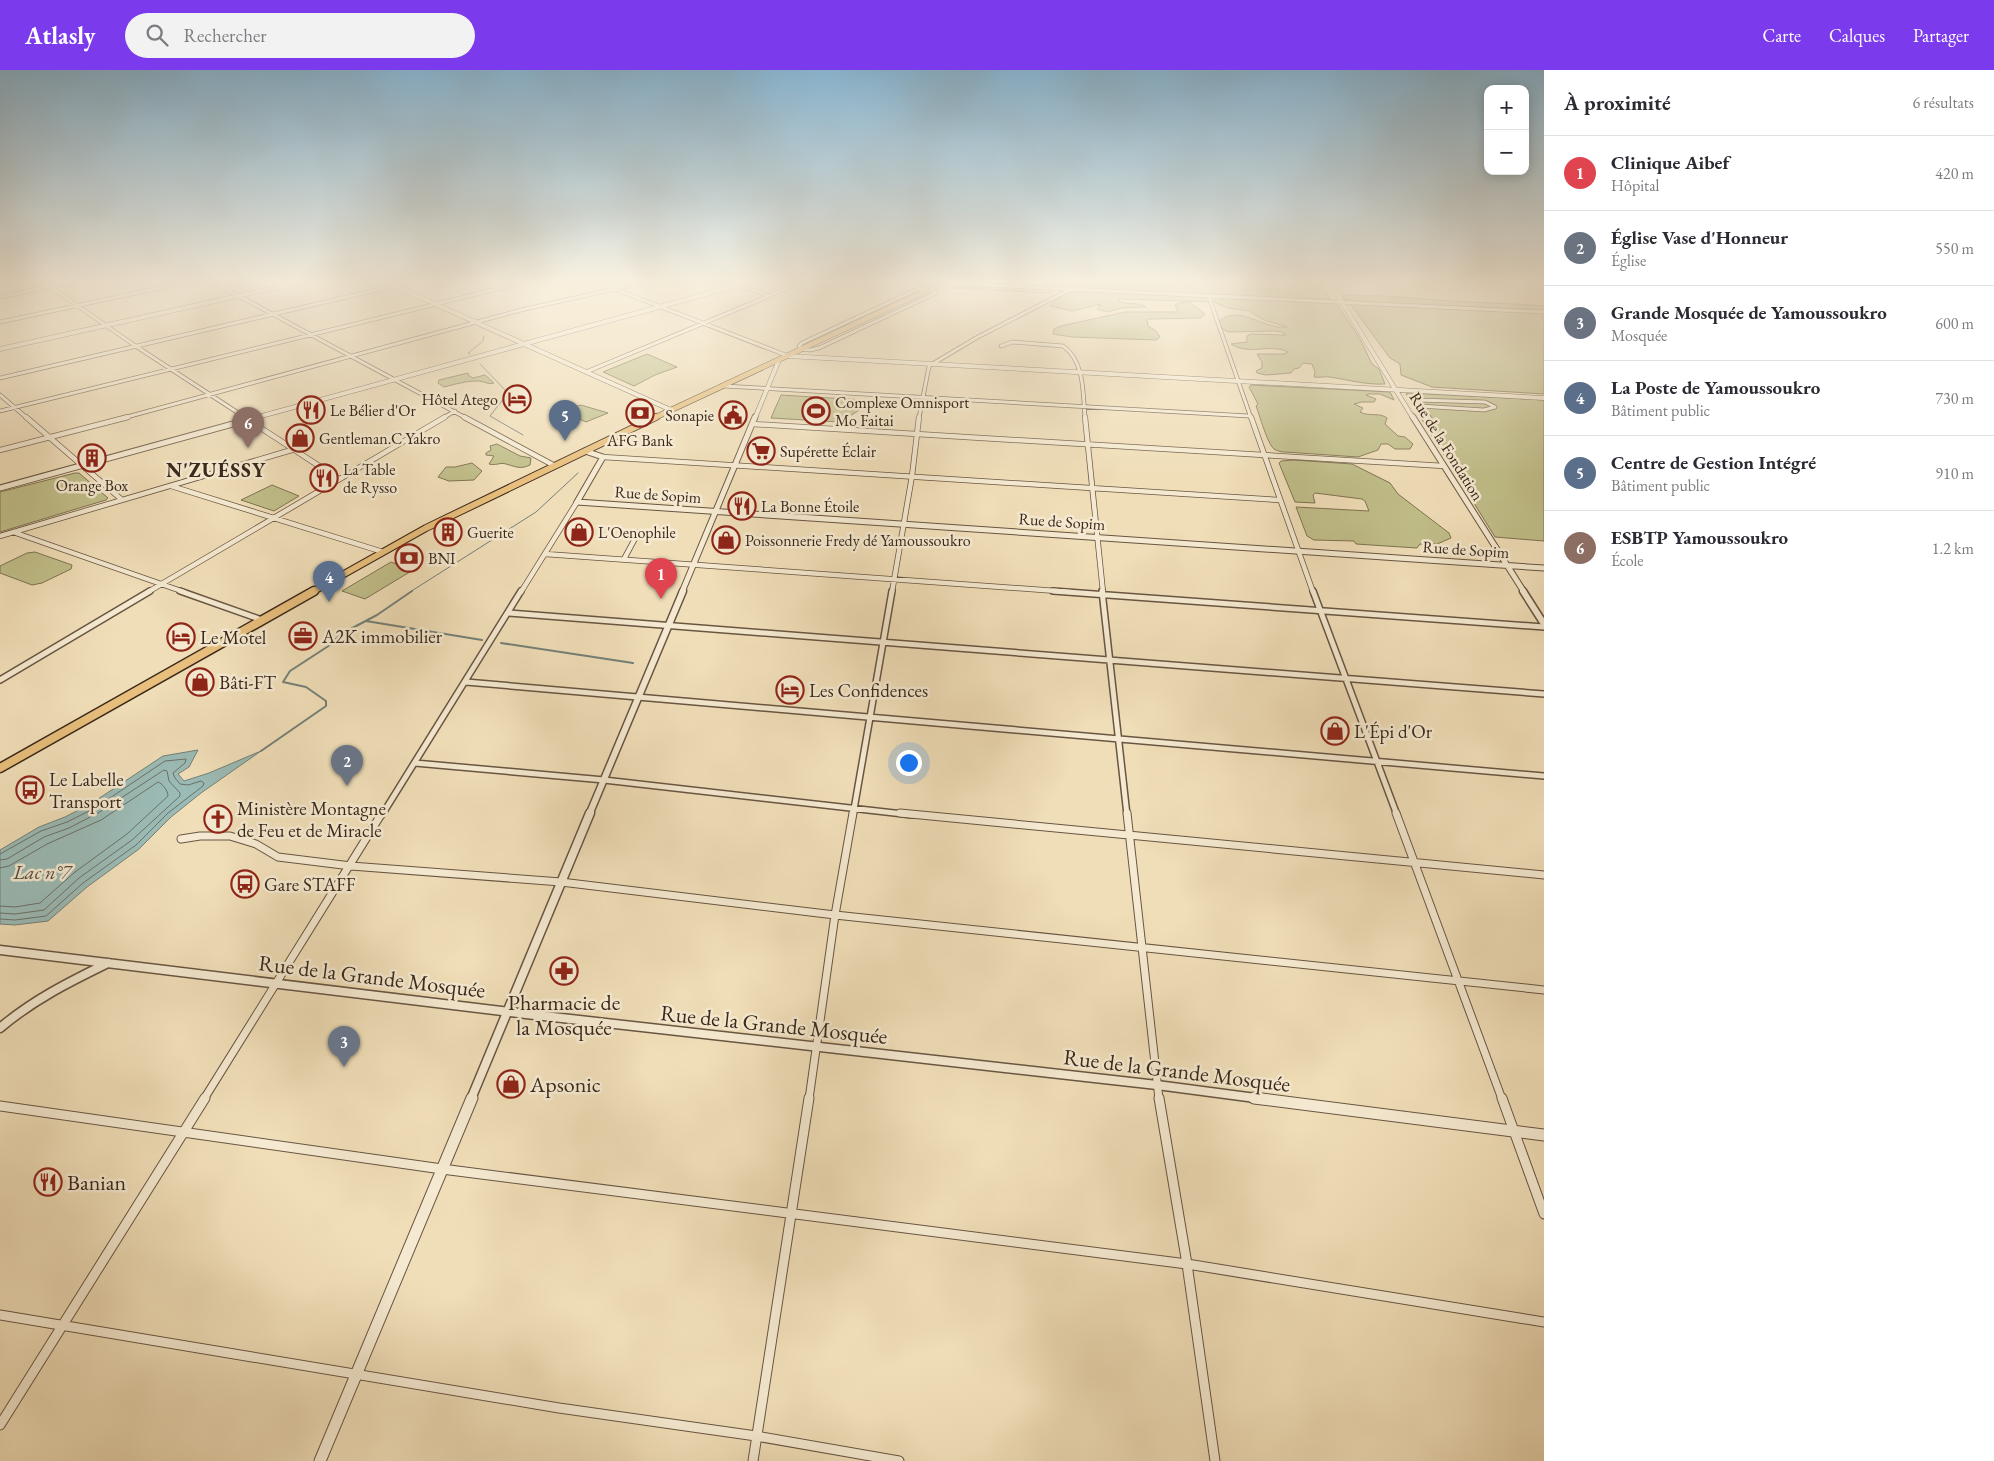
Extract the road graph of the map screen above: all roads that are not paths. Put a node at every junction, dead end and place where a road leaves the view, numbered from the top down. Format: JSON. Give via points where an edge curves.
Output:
{"nodes":[{"id":1,"x":137,"y":346,"type":"joint"},
{"id":2,"x":266,"y":346,"type":"edge"},
{"id":3,"x":332,"y":346,"type":"edge"},
{"id":4,"x":392,"y":346,"type":"edge"},
{"id":5,"x":520,"y":346,"type":"edge"},
{"id":6,"x":525,"y":346,"type":"edge"},
{"id":7,"x":648,"y":346,"type":"edge"},
{"id":8,"x":762,"y":346,"type":"edge"},
{"id":9,"x":810,"y":346,"type":"edge"},
{"id":10,"x":962,"y":346,"type":"edge"},
{"id":11,"x":1062,"y":346,"type":"edge"},
{"id":12,"x":1225,"y":346,"type":"edge"},
{"id":13,"x":1369,"y":346,"type":"edge"},
{"id":14,"x":352,"y":356,"type":"junction"},
{"id":15,"x":788,"y":356,"type":"junction"},
{"id":16,"x":779,"y":360,"type":"junction"},
{"id":17,"x":930,"y":364,"type":"junction"},
{"id":18,"x":173,"y":369,"type":"junction"},
{"id":19,"x":586,"y":372,"type":"junction"},
{"id":20,"x":1081,"y":373,"type":"junction"},
{"id":21,"x":0,"y":378,"type":"edge"},
{"id":22,"x":396,"y":380,"type":"junction"},
{"id":23,"x":1238,"y":381,"type":"junction"},
{"id":24,"x":724,"y":386,"type":"junction"},
{"id":25,"x":768,"y":388,"type":"junction"},
{"id":26,"x":1396,"y":389,"type":"junction"},
{"id":27,"x":0,"y":395,"type":"edge"},
{"id":28,"x":213,"y":395,"type":"junction"},
{"id":29,"x":922,"y":397,"type":"junction"},
{"id":30,"x":1544,"y":398,"type":"edge"},
{"id":31,"x":1419,"y":406,"type":"junction"},
{"id":32,"x":16,"y":407,"type":"junction"},
{"id":33,"x":1084,"y":407,"type":"junction"},
{"id":34,"x":671,"y":410,"type":"junction"},
{"id":35,"x":0,"y":411,"type":"edge"},
{"id":36,"x":455,"y":411,"type":"junction"},
{"id":37,"x":1249,"y":416,"type":"junction"},
{"id":38,"x":251,"y":420,"type":"junction"},
{"id":39,"x":1430,"y":420,"type":"dead end"},
{"id":40,"x":752,"y":424,"type":"junction"},
{"id":41,"x":918,"y":434,"type":"junction"},
{"id":42,"x":49,"y":437,"type":"junction"},
{"id":43,"x":1088,"y":445,"type":"junction"},
{"id":44,"x":295,"y":449,"type":"junction"},
{"id":45,"x":0,"y":450,"type":"edge"},
{"id":46,"x":585,"y":451,"type":"junction"},
{"id":47,"x":1264,"y":455,"type":"junction"},
{"id":48,"x":604,"y":457,"type":"junction"},
{"id":49,"x":736,"y":464,"type":"junction"},
{"id":50,"x":82,"y":466,"type":"junction"},
{"id":51,"x":555,"y":466,"type":"junction"},
{"id":52,"x":1444,"y":466,"type":"junction"},
{"id":53,"x":912,"y":476,"type":"junction"},
{"id":54,"x":340,"y":479,"type":"junction"},
{"id":55,"x":171,"y":486,"type":"junction"},
{"id":56,"x":0,"y":488,"type":"edge"},
{"id":57,"x":1093,"y":489,"type":"junction"},
{"id":58,"x":121,"y":499,"type":"junction"},
{"id":59,"x":1279,"y":500,"type":"junction"},
{"id":60,"x":577,"y":502,"type":"junction"},
{"id":61,"x":716,"y":512,"type":"junction"},
{"id":62,"x":274,"y":518,"type":"junction"},
{"id":63,"x":902,"y":524,"type":"junction"},
{"id":64,"x":13,"y":532,"type":"junction"},
{"id":65,"x":638,"y":533,"type":"dead end"},
{"id":66,"x":0,"y":536,"type":"edge"},
{"id":67,"x":1097,"y":538,"type":"junction"},
{"id":68,"x":1298,"y":551,"type":"junction"},
{"id":69,"x":383,"y":552,"type":"junction"},
{"id":70,"x":545,"y":554,"type":"junction"},
{"id":71,"x":624,"y":559,"type":"junction"},
{"id":72,"x":694,"y":564,"type":"junction"},
{"id":73,"x":1508,"y":566,"type":"junction"},
{"id":74,"x":1544,"y":568,"type":"edge"},
{"id":75,"x":893,"y":578,"type":"junction"},
{"id":76,"x":160,"y":585,"type":"junction"},
{"id":77,"x":1103,"y":595,"type":"junction"},
{"id":78,"x":1322,"y":610,"type":"junction"},
{"id":79,"x":509,"y":613,"type":"junction"},
{"id":80,"x":262,"y":620,"type":"junction"},
{"id":81,"x":668,"y":625,"type":"junction"},
{"id":82,"x":1544,"y":626,"type":"edge"},
{"id":83,"x":882,"y":641,"type":"junction"},
{"id":84,"x":1110,"y":659,"type":"junction"},
{"id":85,"x":1346,"y":678,"type":"junction"},
{"id":86,"x":0,"y":680,"type":"edge"},
{"id":87,"x":466,"y":682,"type":"junction"},
{"id":88,"x":1544,"y":694,"type":"edge"},
{"id":89,"x":639,"y":696,"type":"junction"},
{"id":90,"x":870,"y":716,"type":"junction"},
{"id":91,"x":1119,"y":740,"type":"junction"},
{"id":92,"x":1376,"y":762,"type":"junction"},
{"id":93,"x":415,"y":763,"type":"junction"},
{"id":94,"x":0,"y":768,"type":"edge"},
{"id":95,"x":1544,"y":776,"type":"edge"},
{"id":96,"x":604,"y":780,"type":"junction"},
{"id":97,"x":854,"y":809,"type":"junction"},
{"id":98,"x":1130,"y":836,"type":"junction"},
{"id":99,"x":181,"y":839,"type":"dead end"},
{"id":100,"x":1414,"y":863,"type":"junction"},
{"id":101,"x":351,"y":866,"type":"junction"},
{"id":102,"x":1544,"y":875,"type":"edge"},
{"id":103,"x":561,"y":882,"type":"junction"},
{"id":104,"x":835,"y":916,"type":"junction"},
{"id":105,"x":1142,"y":947,"type":"junction"},
{"id":106,"x":0,"y":950,"type":"edge"},
{"id":107,"x":108,"y":963,"type":"junction"},
{"id":108,"x":1459,"y":980,"type":"junction"},
{"id":109,"x":278,"y":983,"type":"junction"},
{"id":110,"x":1544,"y":990,"type":"edge"},
{"id":111,"x":508,"y":1012,"type":"junction"},
{"id":112,"x":0,"y":1028,"type":"edge"},
{"id":113,"x":817,"y":1047,"type":"junction"},
{"id":114,"x":1157,"y":1086,"type":"junction"},
{"id":115,"x":0,"y":1106,"type":"edge"},
{"id":116,"x":1512,"y":1131,"type":"junction"},
{"id":117,"x":184,"y":1132,"type":"junction"},
{"id":118,"x":1544,"y":1135,"type":"edge"},
{"id":119,"x":442,"y":1169,"type":"junction"},
{"id":120,"x":791,"y":1212,"type":"junction"},
{"id":121,"x":1544,"y":1214,"type":"edge"},
{"id":122,"x":1187,"y":1264,"type":"junction"},
{"id":123,"x":0,"y":1315,"type":"edge"},
{"id":124,"x":1544,"y":1322,"type":"edge"},
{"id":125,"x":63,"y":1325,"type":"junction"},
{"id":126,"x":356,"y":1375,"type":"junction"},
{"id":127,"x":0,"y":1425,"type":"edge"},
{"id":128,"x":756,"y":1436,"type":"junction"},
{"id":129,"x":320,"y":1461,"type":"edge"},
{"id":130,"x":752,"y":1461,"type":"edge"},
{"id":131,"x":899,"y":1461,"type":"edge"},
{"id":132,"x":1215,"y":1461,"type":"edge"}],
"edges":[{"from":1,"to":18,"type":"street"},
{"from":1,"to":21,"type":"street"},
{"from":2,"to":18,"type":"street"},
{"from":3,"to":14,"type":"street"},
{"from":4,"to":14,"type":"street"},
{"from":5,"to":22,"type":"street"},
{"from":6,"to":19,"type":"street"},
{"from":7,"to":19,"type":"street"},
{"from":8,"to":15,"type":"street"},
{"from":9,"to":15,"type":"highway"},
{"from":10,"to":17,"type":"street"},
{"from":11,"to":20,"type":"street","via":[[1069,350]]},
{"from":12,"to":23,"type":"street"},
{"from":13,"to":26,"type":"street","name":"Rue de la Fondation"},
{"from":14,"to":22,"type":"street"},
{"from":14,"to":28,"type":"street"},
{"from":15,"to":16,"type":"highway"},
{"from":15,"to":17,"type":"street"},
{"from":16,"to":24,"type":"highway"},
{"from":16,"to":25,"type":"street"},
{"from":17,"to":20,"type":"street"},
{"from":17,"to":29,"type":"street"},
{"from":18,"to":28,"type":"street"},
{"from":18,"to":32,"type":"street"},
{"from":19,"to":34,"type":"street"},
{"from":20,"to":23,"type":"street"},
{"from":20,"to":33,"type":"street"},
{"from":22,"to":36,"type":"street"},
{"from":22,"to":38,"type":"street"},
{"from":23,"to":26,"type":"street"},
{"from":23,"to":37,"type":"street"},
{"from":24,"to":25,"type":"street"},
{"from":24,"to":34,"type":"highway"},
{"from":25,"to":29,"type":"street"},
{"from":25,"to":40,"type":"street"},
{"from":26,"to":30,"type":"street"},
{"from":26,"to":52,"type":"street","name":"Rue de la Fondation"},
{"from":27,"to":32,"type":"street"},
{"from":28,"to":38,"type":"street"},
{"from":28,"to":42,"type":"street"},
{"from":29,"to":33,"type":"street"},
{"from":29,"to":41,"type":"street"},
{"from":31,"to":31,"type":"street","via":[[1416,401],[1419,399],[1485,402],[1495,407],[1484,410]]},
{"from":31,"to":39,"type":"street"},
{"from":32,"to":35,"type":"street"},
{"from":32,"to":42,"type":"street"},
{"from":33,"to":37,"type":"street"},
{"from":33,"to":43,"type":"street"},
{"from":34,"to":46,"type":"highway"},
{"from":36,"to":51,"type":"street"},
{"from":36,"to":54,"type":"street"},
{"from":37,"to":47,"type":"street"},
{"from":38,"to":44,"type":"street"},
{"from":38,"to":50,"type":"street"},
{"from":40,"to":41,"type":"street"},
{"from":40,"to":49,"type":"street"},
{"from":41,"to":43,"type":"street"},
{"from":41,"to":53,"type":"street"},
{"from":42,"to":45,"type":"street"},
{"from":42,"to":50,"type":"street"},
{"from":43,"to":47,"type":"street"},
{"from":43,"to":57,"type":"street"},
{"from":44,"to":54,"type":"street"},
{"from":44,"to":55,"type":"street"},
{"from":46,"to":48,"type":"street"},
{"from":46,"to":51,"type":"highway"},
{"from":47,"to":52,"type":"street"},
{"from":47,"to":59,"type":"street"},
{"from":48,"to":49,"type":"street"},
{"from":48,"to":60,"type":"street"},
{"from":49,"to":53,"type":"street"},
{"from":49,"to":61,"type":"street"},
{"from":50,"to":56,"type":"street"},
{"from":50,"to":58,"type":"street"},
{"from":51,"to":69,"type":"highway"},
{"from":52,"to":73,"type":"street","name":"Rue de la Fondation"},
{"from":53,"to":57,"type":"street"},
{"from":53,"to":63,"type":"street"},
{"from":54,"to":62,"type":"street"},
{"from":55,"to":58,"type":"street"},
{"from":55,"to":62,"type":"street"},
{"from":57,"to":59,"type":"street"},
{"from":57,"to":67,"type":"street"},
{"from":58,"to":64,"type":"street"},
{"from":59,"to":68,"type":"street"},
{"from":60,"to":61,"type":"street","name":"Rue de Sopim"},
{"from":60,"to":70,"type":"street"},
{"from":61,"to":63,"type":"street","name":"Rue de Sopim"},
{"from":61,"to":72,"type":"street"},
{"from":62,"to":69,"type":"street"},
{"from":62,"to":76,"type":"street"},
{"from":63,"to":67,"type":"street","name":"Rue de Sopim"},
{"from":63,"to":75,"type":"street"},
{"from":64,"to":66,"type":"street"},
{"from":64,"to":76,"type":"street"},
{"from":65,"to":71,"type":"street"},
{"from":67,"to":68,"type":"street","name":"Rue de Sopim"},
{"from":67,"to":77,"type":"street"},
{"from":68,"to":73,"type":"street","name":"Rue de Sopim"},
{"from":68,"to":78,"type":"street"},
{"from":69,"to":80,"type":"highway"},
{"from":70,"to":71,"type":"street"},
{"from":70,"to":79,"type":"street"},
{"from":71,"to":72,"type":"street"},
{"from":72,"to":75,"type":"street"},
{"from":72,"to":81,"type":"street"},
{"from":73,"to":74,"type":"street","name":"Rue de Sopim"},
{"from":73,"to":82,"type":"street","name":"Rue de la Fondation"},
{"from":75,"to":77,"type":"street"},
{"from":75,"to":83,"type":"street"},
{"from":76,"to":80,"type":"street"},
{"from":76,"to":86,"type":"street"},
{"from":77,"to":78,"type":"street"},
{"from":77,"to":84,"type":"street"},
{"from":78,"to":82,"type":"street"},
{"from":78,"to":85,"type":"street"},
{"from":79,"to":81,"type":"street"},
{"from":79,"to":87,"type":"street"},
{"from":80,"to":94,"type":"highway"},
{"from":81,"to":83,"type":"street"},
{"from":81,"to":89,"type":"street"},
{"from":83,"to":84,"type":"street"},
{"from":83,"to":90,"type":"street"},
{"from":84,"to":85,"type":"street"},
{"from":84,"to":91,"type":"street"},
{"from":85,"to":88,"type":"street"},
{"from":85,"to":92,"type":"street"},
{"from":87,"to":89,"type":"street"},
{"from":87,"to":93,"type":"street"},
{"from":89,"to":90,"type":"street"},
{"from":89,"to":96,"type":"street"},
{"from":90,"to":91,"type":"street"},
{"from":90,"to":97,"type":"street"},
{"from":91,"to":92,"type":"street"},
{"from":91,"to":98,"type":"street"},
{"from":92,"to":95,"type":"street"},
{"from":92,"to":100,"type":"street"},
{"from":93,"to":96,"type":"street"},
{"from":93,"to":101,"type":"street"},
{"from":96,"to":97,"type":"street"},
{"from":96,"to":103,"type":"street"},
{"from":97,"to":98,"type":"street"},
{"from":97,"to":104,"type":"street"},
{"from":98,"to":100,"type":"street"},
{"from":98,"to":105,"type":"street"},
{"from":99,"to":101,"type":"street","via":[[230,836],[256,844],[278,858]]},
{"from":100,"to":102,"type":"street"},
{"from":100,"to":108,"type":"street"},
{"from":101,"to":103,"type":"street"},
{"from":101,"to":109,"type":"street"},
{"from":103,"to":104,"type":"street"},
{"from":103,"to":111,"type":"street"},
{"from":104,"to":105,"type":"street"},
{"from":104,"to":113,"type":"street"},
{"from":105,"to":108,"type":"street"},
{"from":105,"to":114,"type":"street"},
{"from":106,"to":107,"type":"street","name":"Rue de la Grande Mosquée"},
{"from":107,"to":109,"type":"street","name":"Rue de la Grande Mosquée"},
{"from":107,"to":112,"type":"street","via":[[51,991]]},
{"from":108,"to":110,"type":"street"},
{"from":108,"to":116,"type":"street"},
{"from":109,"to":111,"type":"street","name":"Rue de la Grande Mosquée"},
{"from":109,"to":117,"type":"street"},
{"from":111,"to":113,"type":"street","name":"Rue de la Grande Mosquée"},
{"from":111,"to":119,"type":"street"},
{"from":113,"to":114,"type":"street","name":"Rue de la Grande Mosquée"},
{"from":113,"to":120,"type":"street"},
{"from":114,"to":116,"type":"street","name":"Rue de la Grande Mosquée"},
{"from":114,"to":122,"type":"street"},
{"from":115,"to":117,"type":"street"},
{"from":116,"to":118,"type":"street","name":"Rue de la Grande Mosquée"},
{"from":116,"to":121,"type":"street"},
{"from":117,"to":119,"type":"street"},
{"from":117,"to":125,"type":"street"},
{"from":119,"to":120,"type":"street"},
{"from":119,"to":126,"type":"street"},
{"from":120,"to":122,"type":"street"},
{"from":120,"to":128,"type":"street"},
{"from":122,"to":124,"type":"street"},
{"from":122,"to":132,"type":"street"},
{"from":123,"to":125,"type":"street"},
{"from":125,"to":126,"type":"street"},
{"from":125,"to":127,"type":"street"},
{"from":126,"to":128,"type":"street"},
{"from":126,"to":129,"type":"street"},
{"from":128,"to":130,"type":"street"},
{"from":128,"to":131,"type":"street"}]}
